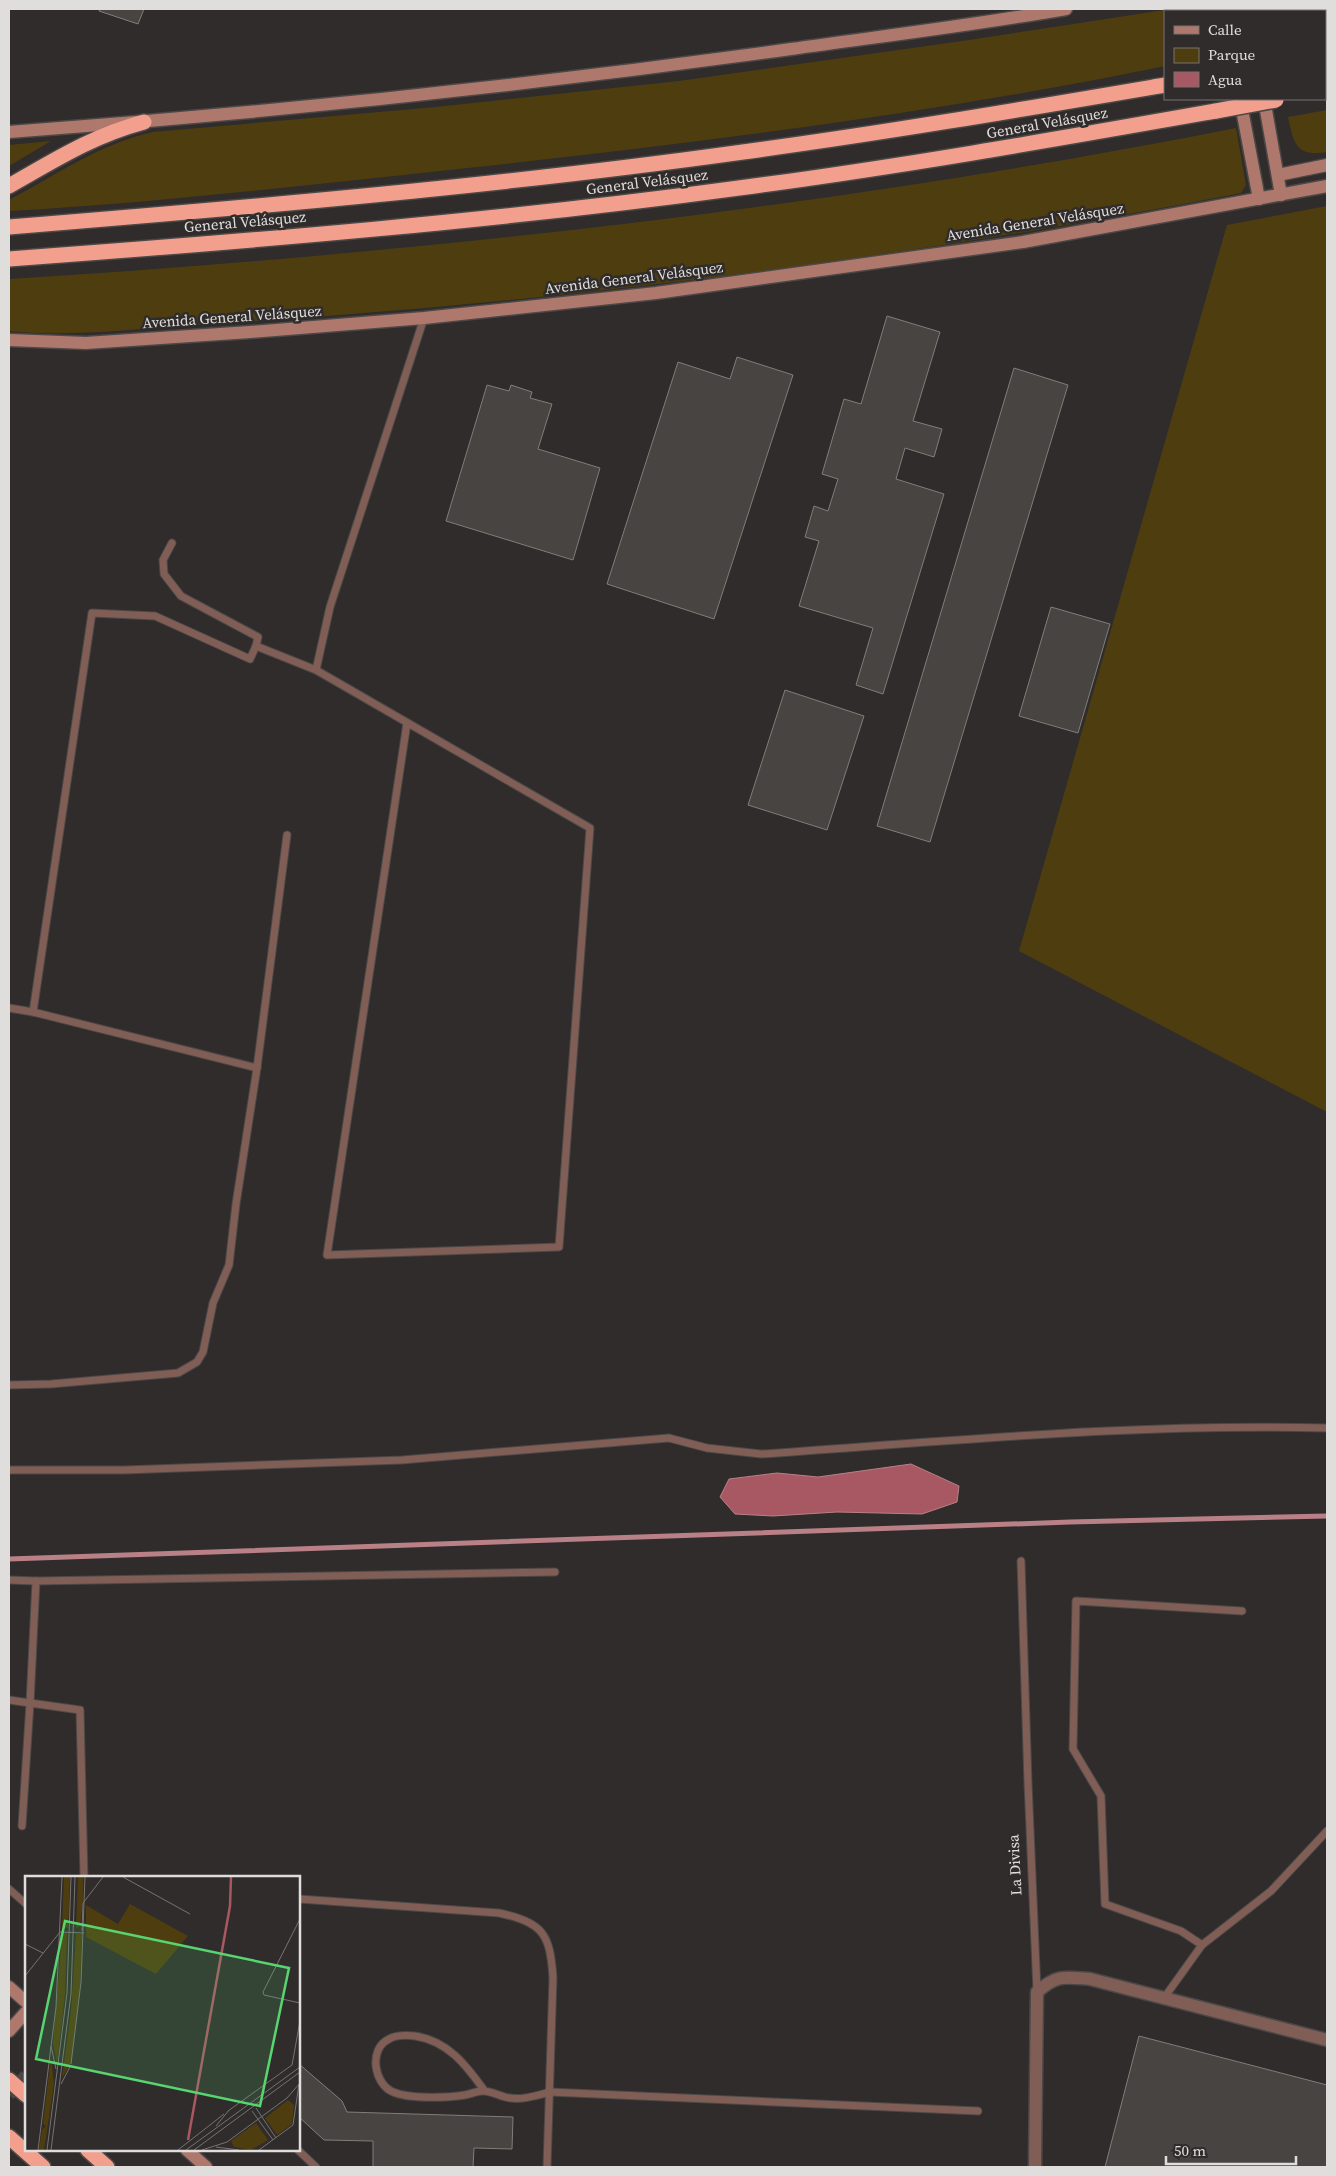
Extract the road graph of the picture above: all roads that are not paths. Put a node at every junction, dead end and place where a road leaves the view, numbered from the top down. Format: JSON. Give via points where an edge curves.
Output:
{"nodes":[{"id":1,"x":1066,"y":9,"type":"edge"},
{"id":2,"x":1164,"y":85,"type":"edge"},
{"id":3,"x":1240,"y":100,"type":"edge"},
{"id":4,"x":1270,"y":100,"type":"edge"},
{"id":5,"x":1275,"y":100,"type":"edge"},
{"id":6,"x":144,"y":122,"type":"junction"},
{"id":7,"x":9,"y":132,"type":"edge"},
{"id":8,"x":1327,"y":165,"type":"edge"},
{"id":9,"x":1278,"y":175,"type":"junction"},
{"id":10,"x":9,"y":186,"type":"edge"},
{"id":11,"x":1327,"y":186,"type":"edge"},
{"id":12,"x":1281,"y":195,"type":"junction"},
{"id":13,"x":1259,"y":199,"type":"junction"},
{"id":14,"x":9,"y":227,"type":"edge"},
{"id":15,"x":9,"y":259,"type":"edge"},
{"id":16,"x":424,"y":318,"type":"junction"},
{"id":17,"x":9,"y":340,"type":"edge"},
{"id":18,"x":172,"y":542,"type":"dead end"},
{"id":19,"x":256,"y":646,"type":"junction"},
{"id":20,"x":316,"y":670,"type":"junction"},
{"id":21,"x":407,"y":723,"type":"junction"},
{"id":22,"x":287,"y":834,"type":"dead end"},
{"id":23,"x":9,"y":1008,"type":"edge"},
{"id":24,"x":33,"y":1012,"type":"junction"},
{"id":25,"x":257,"y":1068,"type":"junction"},
{"id":26,"x":9,"y":1385,"type":"edge"},
{"id":27,"x":1327,"y":1428,"type":"edge"},
{"id":28,"x":9,"y":1470,"type":"edge"},
{"id":29,"x":1021,"y":1561,"type":"dead end"},
{"id":30,"x":554,"y":1572,"type":"dead end"},
{"id":31,"x":9,"y":1580,"type":"edge"},
{"id":32,"x":36,"y":1581,"type":"junction"},
{"id":33,"x":1242,"y":1611,"type":"dead end"},
{"id":34,"x":9,"y":1700,"type":"edge"},
{"id":35,"x":30,"y":1703,"type":"junction"},
{"id":36,"x":22,"y":1826,"type":"dead end"},
{"id":37,"x":1327,"y":1831,"type":"edge"},
{"id":38,"x":84,"y":1876,"type":"edge"},
{"id":39,"x":9,"y":1888,"type":"edge"},
{"id":40,"x":300,"y":1899,"type":"edge"},
{"id":41,"x":25,"y":1903,"type":"edge"},
{"id":42,"x":1202,"y":1945,"type":"junction"},
{"id":43,"x":9,"y":1986,"type":"edge"},
{"id":44,"x":1037,"y":1992,"type":"junction"},
{"id":45,"x":1164,"y":1998,"type":"junction"},
{"id":46,"x":25,"y":2001,"type":"edge"},
{"id":47,"x":25,"y":2013,"type":"edge"},
{"id":48,"x":9,"y":2031,"type":"edge"},
{"id":49,"x":1327,"y":2040,"type":"edge"},
{"id":50,"x":9,"y":2080,"type":"edge"},
{"id":51,"x":484,"y":2090,"type":"junction"},
{"id":52,"x":550,"y":2092,"type":"junction"},
{"id":53,"x":25,"y":2094,"type":"edge"},
{"id":54,"x":978,"y":2111,"type":"dead end"},
{"id":55,"x":9,"y":2137,"type":"edge"},
{"id":56,"x":89,"y":2151,"type":"edge"},
{"id":57,"x":188,"y":2151,"type":"edge"},
{"id":58,"x":299,"y":2151,"type":"edge"},
{"id":59,"x":42,"y":2167,"type":"edge"},
{"id":60,"x":107,"y":2167,"type":"edge"},
{"id":61,"x":206,"y":2167,"type":"edge"},
{"id":62,"x":316,"y":2167,"type":"edge"},
{"id":63,"x":547,"y":2167,"type":"edge"},
{"id":64,"x":1035,"y":2167,"type":"edge"}],
"edges":[{"from":1,"to":6,"type":"street","via":[[750,55],[540,81]]},
{"from":2,"to":14,"type":"highway","name":"General Velásquez","via":[[894,131],[678,160],[336,199]]},
{"from":3,"to":13,"type":"street"},
{"from":4,"to":15,"type":"highway","name":"General Velásquez","bridge":true,"via":[[914,163],[671,197],[392,227]]},
{"from":5,"to":9,"type":"street"},
{"from":6,"to":7,"type":"street"},
{"from":6,"to":10,"type":"highway","via":[[116,129],[85,143]]},
{"from":8,"to":9,"type":"street"},
{"from":9,"to":12,"type":"street"},
{"from":11,"to":12,"type":"street","name":"Avenida General Velásquez"},
{"from":12,"to":13,"type":"street","name":"Avenida General Velásquez"},
{"from":13,"to":16,"type":"street","name":"Avenida General Velásquez","via":[[1042,239],[796,275]]},
{"from":16,"to":17,"type":"street","name":"Avenida General Velásquez","via":[[94,342]]},
{"from":16,"to":20,"type":"lane","via":[[330,607]]},
{"from":18,"to":19,"type":"lane","via":[[163,560],[164,574],[181,596],[258,637]]},
{"from":19,"to":20,"type":"lane"},
{"from":19,"to":24,"type":"lane","via":[[250,660],[156,616],[92,613]]},
{"from":20,"to":21,"type":"lane"},
{"from":21,"to":21,"type":"lane","via":[[590,828],[559,1247],[327,1255]]},
{"from":22,"to":25,"type":"lane"},
{"from":23,"to":24,"type":"lane"},
{"from":24,"to":25,"type":"lane"},
{"from":25,"to":26,"type":"lane","via":[[229,1265],[212,1303],[203,1352],[197,1362],[178,1373]]},
{"from":27,"to":28,"type":"lane","via":[[1088,1431],[761,1454],[707,1448],[669,1438],[402,1460],[124,1470]]},
{"from":29,"to":44,"type":"lane","name":"La Divisa"},
{"from":30,"to":32,"type":"lane"},
{"from":31,"to":32,"type":"lane"},
{"from":32,"to":35,"type":"lane"},
{"from":33,"to":42,"type":"lane","via":[[1076,1602],[1074,1749],[1101,1796],[1106,1904],[1181,1931]]},
{"from":34,"to":35,"type":"lane"},
{"from":35,"to":36,"type":"lane"},
{"from":35,"to":38,"type":"lane","via":[[80,1710]]},
{"from":37,"to":42,"type":"lane","via":[[1271,1891]]},
{"from":39,"to":41,"type":"lane"},
{"from":40,"to":52,"type":"lane","via":[[498,1913],[524,1919],[543,1933],[551,1953],[553,1978]]},
{"from":42,"to":45,"type":"lane"},
{"from":43,"to":46,"type":"street"},
{"from":44,"to":45,"type":"street","via":[[1051,1980],[1067,1977],[1090,1979]]},
{"from":44,"to":64,"type":"street","name":"La Divisa"},
{"from":45,"to":49,"type":"street"},
{"from":47,"to":48,"type":"street"},
{"from":50,"to":53,"type":"highway"},
{"from":51,"to":51,"type":"lane","via":[[454,2053],[423,2037],[406,2035],[388,2039],[376,2057],[380,2081],[393,2092],[450,2096]]},
{"from":51,"to":52,"type":"lane","via":[[517,2099]]},
{"from":52,"to":54,"type":"lane"},
{"from":52,"to":63,"type":"lane"},
{"from":55,"to":59,"type":"highway"},
{"from":56,"to":60,"type":"highway"},
{"from":57,"to":61,"type":"street"},
{"from":58,"to":62,"type":"lane"}]}
